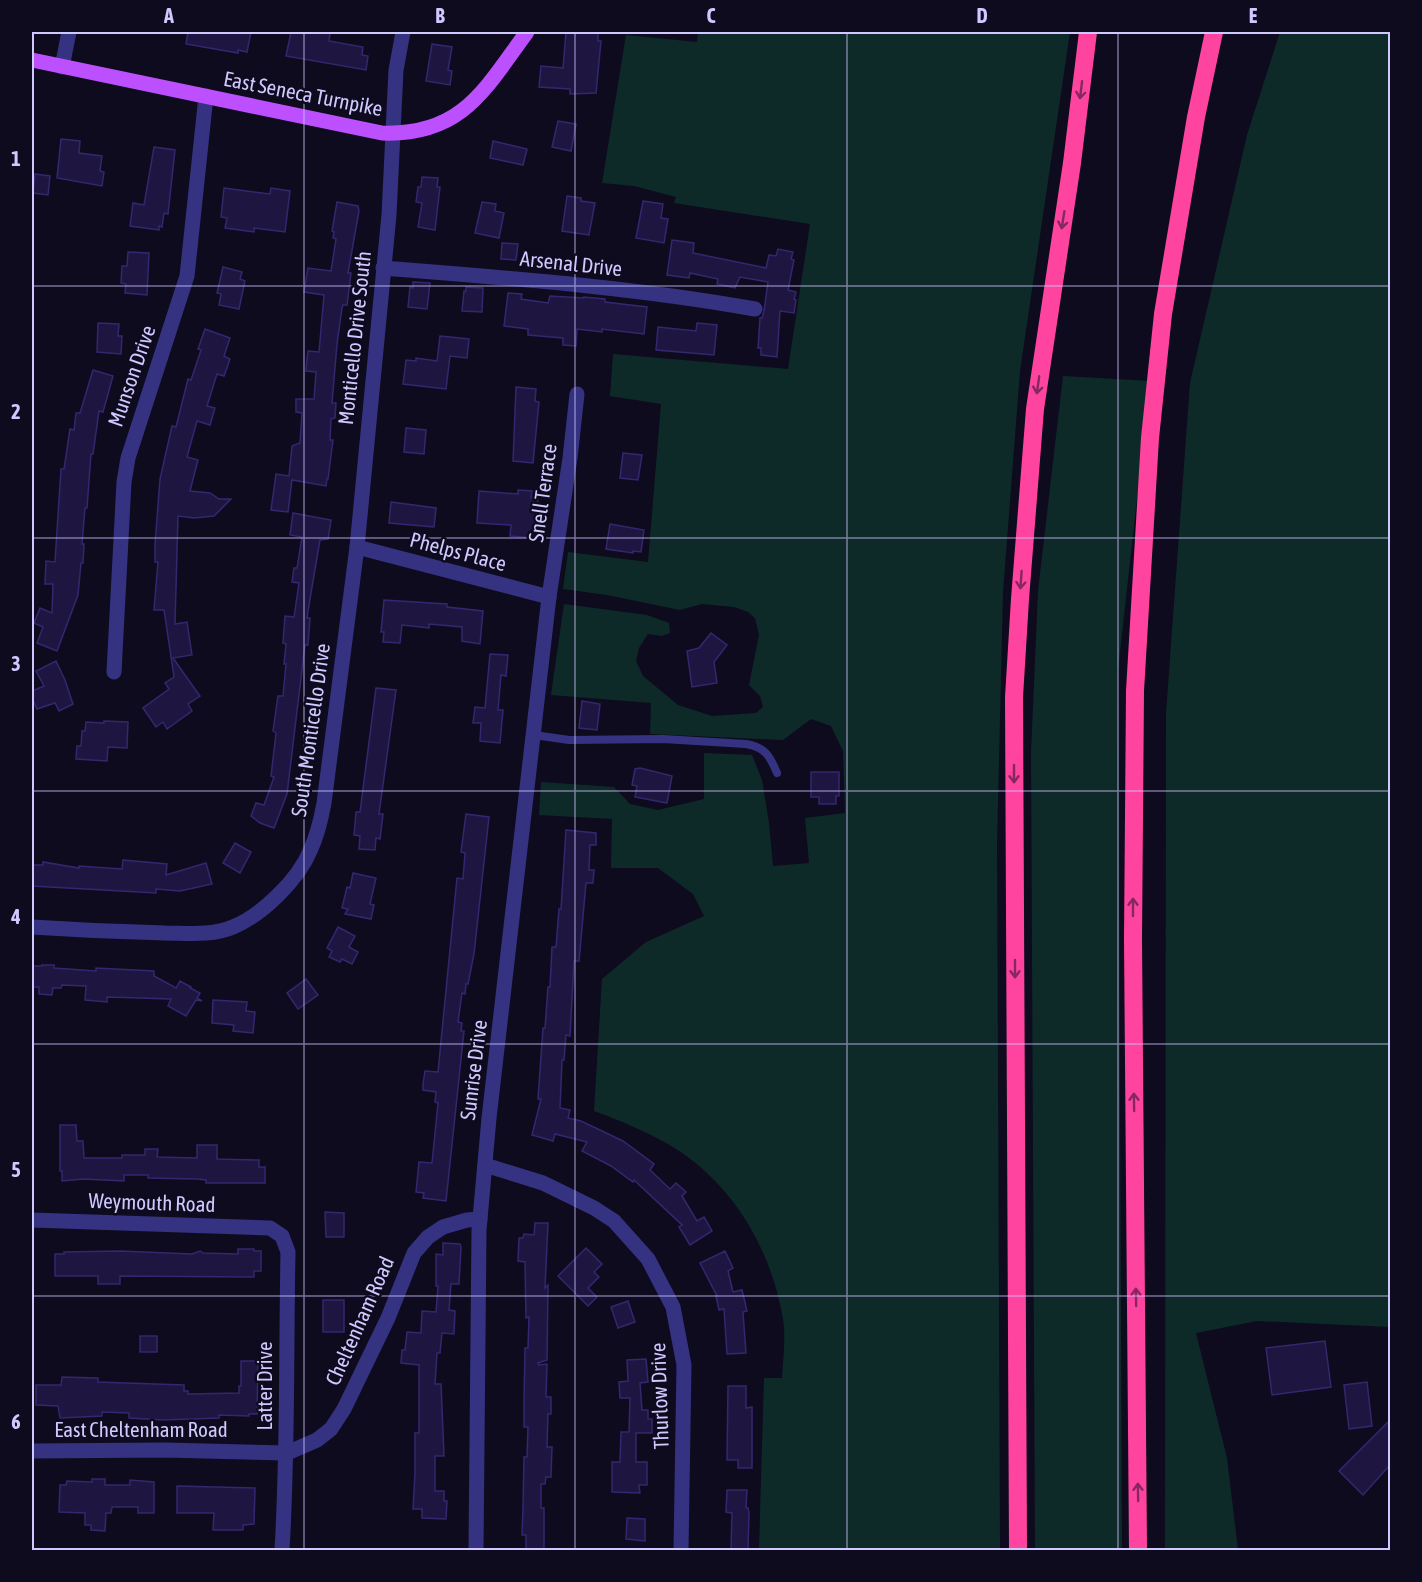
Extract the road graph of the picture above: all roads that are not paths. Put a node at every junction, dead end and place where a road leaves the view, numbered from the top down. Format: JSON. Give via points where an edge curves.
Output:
{"nodes":[{"id":1,"x":69,"y":32,"type":"edge"},
{"id":2,"x":403,"y":32,"type":"edge"},
{"id":3,"x":527,"y":32,"type":"edge"},
{"id":4,"x":1088,"y":32,"type":"edge"},
{"id":5,"x":1214,"y":32,"type":"edge"},
{"id":6,"x":32,"y":60,"type":"edge"},
{"id":7,"x":62,"y":67,"type":"junction"},
{"id":8,"x":206,"y":96,"type":"junction"},
{"id":9,"x":393,"y":133,"type":"junction"},
{"id":10,"x":383,"y":268,"type":"junction"},
{"id":11,"x":755,"y":309,"type":"dead end"},
{"id":12,"x":577,"y":394,"type":"dead end"},
{"id":13,"x":357,"y":547,"type":"junction"},
{"id":14,"x":549,"y":597,"type":"junction"},
{"id":15,"x":114,"y":672,"type":"dead end"},
{"id":16,"x":534,"y":735,"type":"junction"},
{"id":17,"x":777,"y":773,"type":"dead end"},
{"id":18,"x":32,"y":927,"type":"edge"},
{"id":19,"x":485,"y":1164,"type":"junction"},
{"id":20,"x":480,"y":1219,"type":"junction"},
{"id":21,"x":32,"y":1220,"type":"edge"},
{"id":22,"x":270,"y":1228,"type":"joint"},
{"id":23,"x":32,"y":1450,"type":"edge"},
{"id":24,"x":287,"y":1453,"type":"junction"},
{"id":25,"x":282,"y":1551,"type":"edge"},
{"id":26,"x":476,"y":1551,"type":"edge"},
{"id":27,"x":681,"y":1551,"type":"edge"},
{"id":28,"x":1018,"y":1551,"type":"edge"},
{"id":29,"x":1138,"y":1551,"type":"edge"}],
"edges":[{"from":1,"to":7,"type":"street"},
{"from":2,"to":9,"type":"street","name":"Monticello Drive South","via":[[396,70]]},
{"from":3,"to":9,"type":"main road","name":"East Seneca Turnpike","via":[[489,84],[459,114],[417,132]]},
{"from":4,"to":28,"type":"highway","one_way":true,"via":[[1035,409],[1014,697]]},
{"from":29,"to":5,"type":"highway","one_way":true,"via":[[1134,691],[1150,438],[1163,314]]},
{"from":6,"to":7,"type":"main road","name":"East Seneca Turnpike"},
{"from":7,"to":8,"type":"main road","name":"East Seneca Turnpike"},
{"from":8,"to":9,"type":"main road","name":"East Seneca Turnpike"},
{"from":8,"to":15,"type":"street","name":"Munson Drive","via":[[187,276],[128,458],[124,482]]},
{"from":9,"to":10,"type":"street","name":"Monticello Drive South"},
{"from":10,"to":11,"type":"street","name":"Arsenal Drive","via":[[689,297]]},
{"from":10,"to":13,"type":"street","name":"Monticello Drive South"},
{"from":12,"to":14,"type":"street","name":"Snell Terrace"},
{"from":13,"to":14,"type":"street","name":"Phelps Place"},
{"from":13,"to":18,"type":"street","name":"South Monticello Drive","via":[[324,803],[310,853],[298,873],[273,900],[232,928],[205,933]]},
{"from":14,"to":16,"type":"street","name":"Sunrise Drive"},
{"from":16,"to":17,"type":"lane","via":[[570,740],[663,739],[746,744],[765,750]]},
{"from":16,"to":19,"type":"street","name":"Sunrise Drive"},
{"from":19,"to":20,"type":"street","name":"Sunrise Drive"},
{"from":19,"to":27,"type":"street","name":"Thurlow Drive","via":[[543,1183],[614,1221],[648,1259],[673,1307],[684,1365]]},
{"from":20,"to":24,"type":"street","name":"Cheltenham Road","via":[[443,1227],[414,1253],[344,1409],[331,1429],[317,1440]]},
{"from":20,"to":26,"type":"street","name":"Sunrise Drive"},
{"from":21,"to":22,"type":"street","name":"Weymouth Road"},
{"from":22,"to":24,"type":"street","name":"Latter Drive","via":[[282,1236],[288,1252]]},
{"from":23,"to":24,"type":"street","name":"East Cheltenham Road"},
{"from":24,"to":25,"type":"street","name":"Latter Drive"}]}
